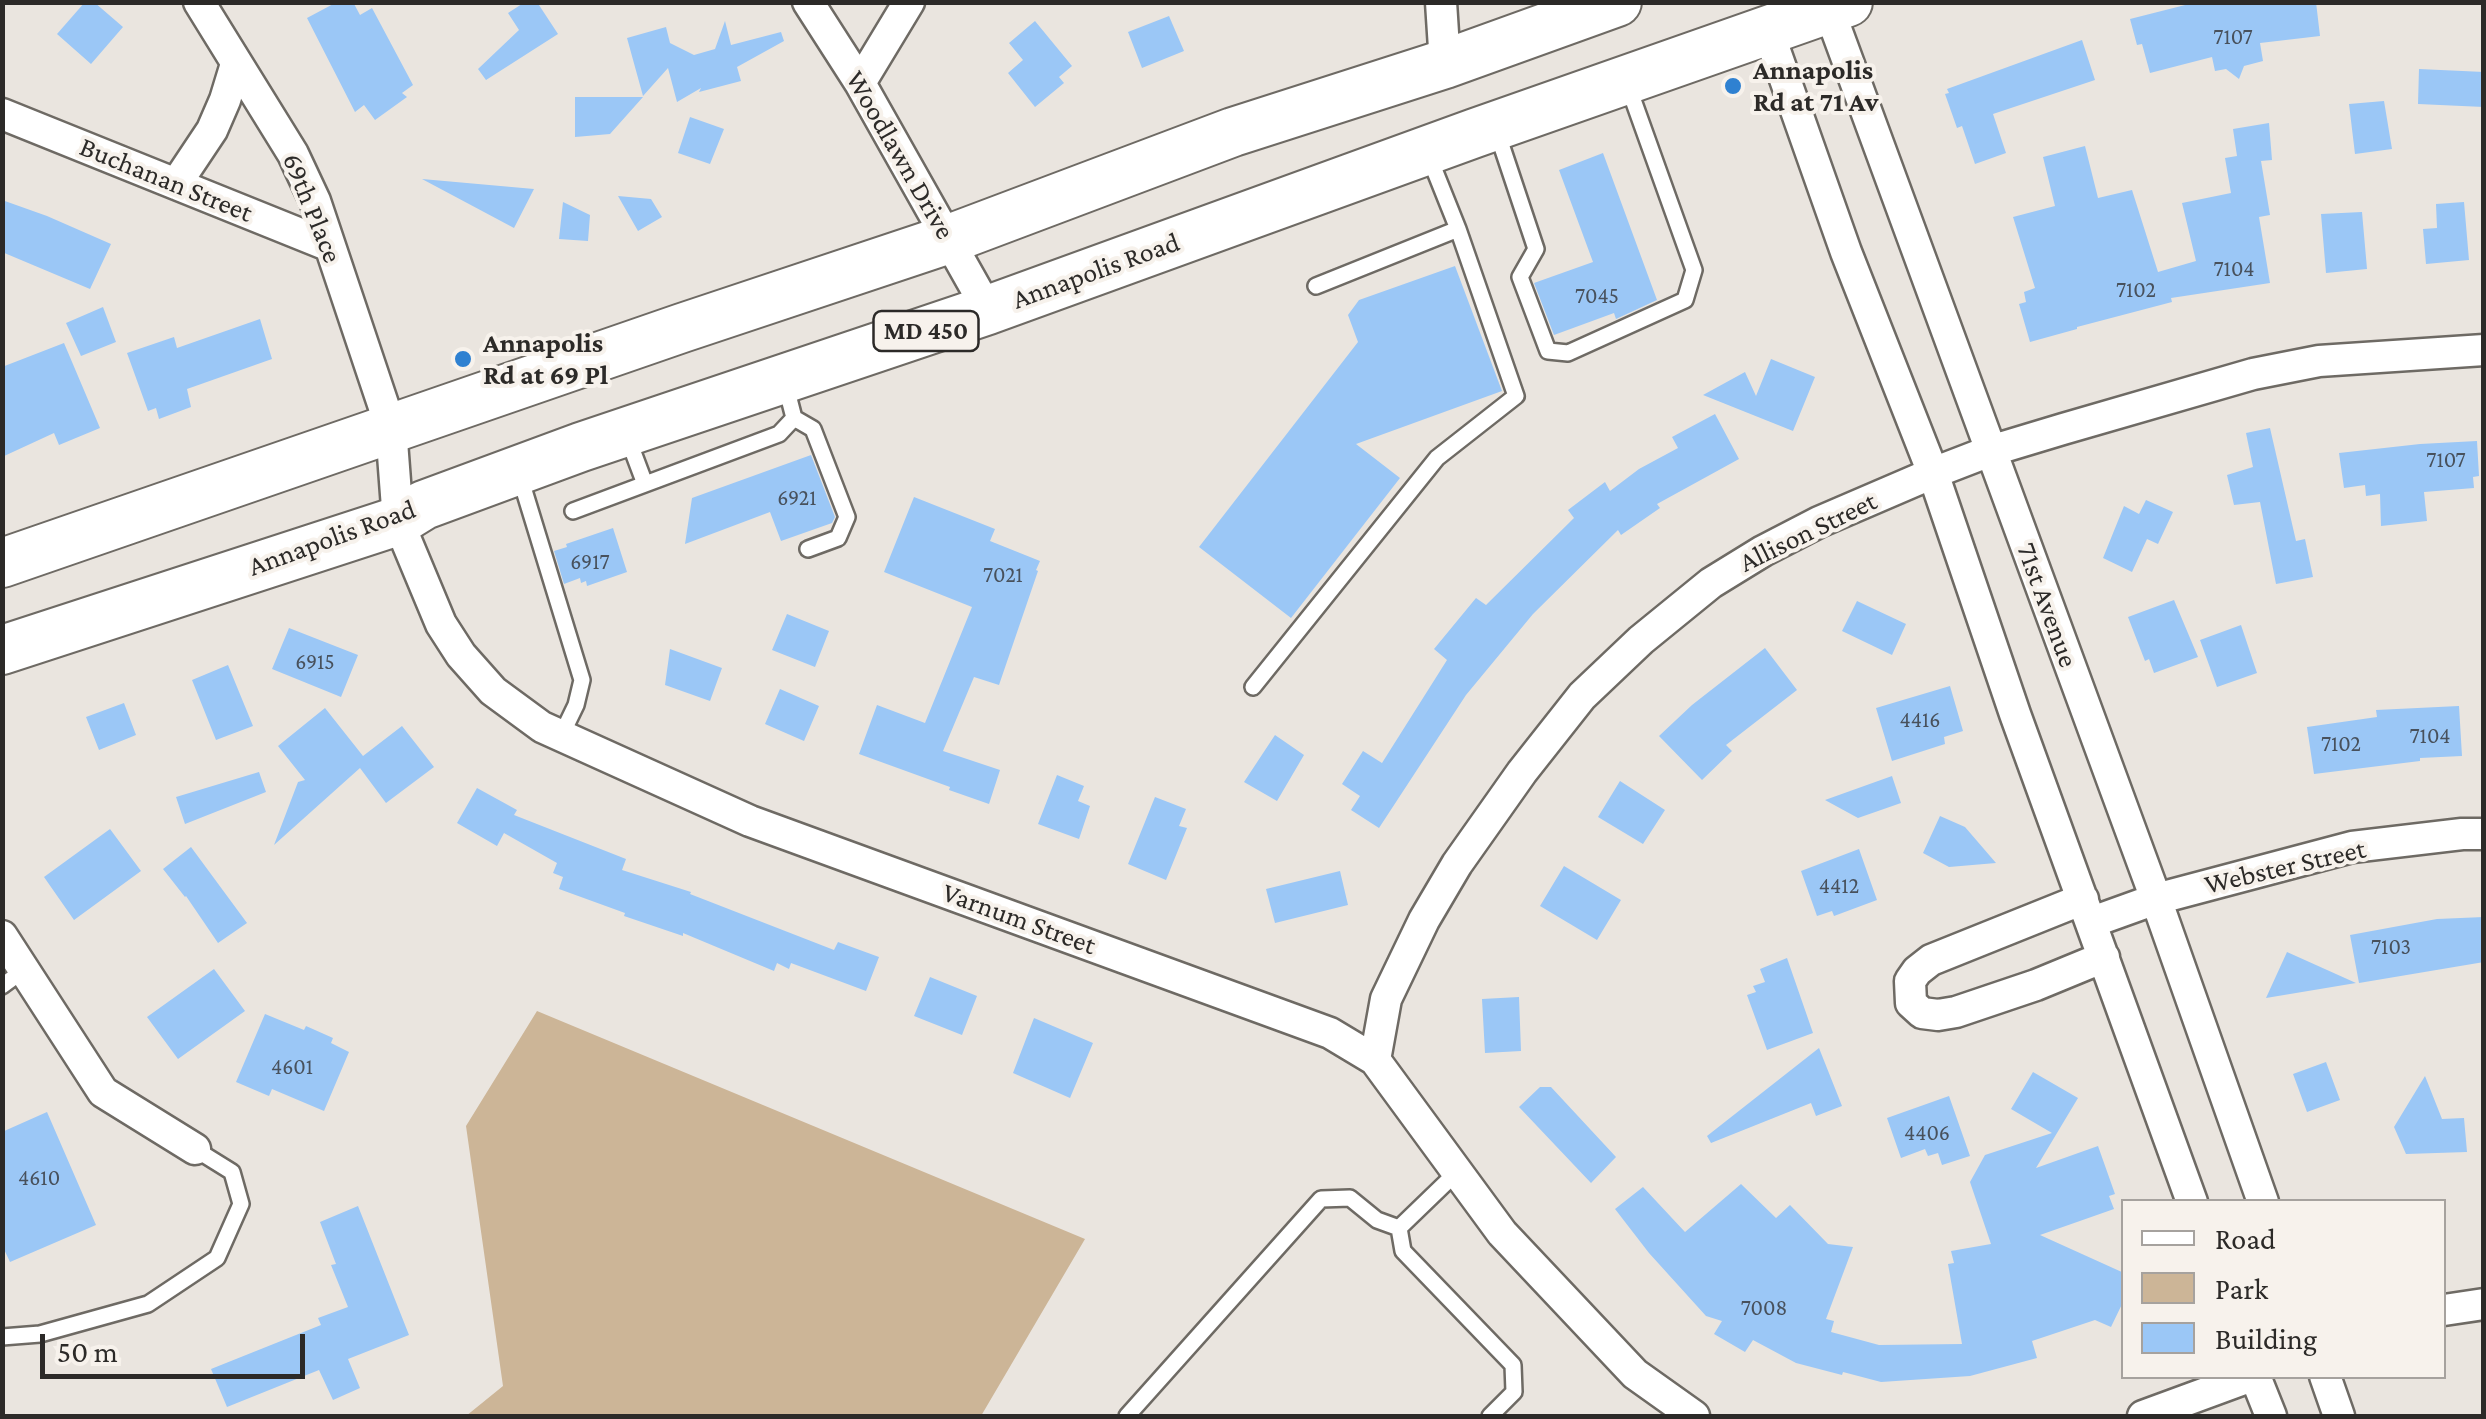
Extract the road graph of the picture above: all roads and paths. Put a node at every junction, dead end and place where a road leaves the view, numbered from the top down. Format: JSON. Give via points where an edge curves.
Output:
{"nodes":[{"id":1,"x":199,"y":2,"type":"edge"},
{"id":2,"x":808,"y":2,"type":"edge"},
{"id":3,"x":909,"y":2,"type":"edge"},
{"id":4,"x":1441,"y":2,"type":"edge"},
{"id":5,"x":1617,"y":2,"type":"edge"},
{"id":6,"x":1838,"y":6,"type":"edge"},
{"id":7,"x":1768,"y":31,"type":"junction"},
{"id":8,"x":236,"y":64,"type":"junction"},
{"id":9,"x":1445,"y":64,"type":"junction"},
{"id":10,"x":1626,"y":80,"type":"junction"},
{"id":11,"x":860,"y":83,"type":"junction"},
{"id":12,"x":2,"y":114,"type":"edge"},
{"id":13,"x":1494,"y":126,"type":"junction"},
{"id":14,"x":1427,"y":152,"type":"junction"},
{"id":15,"x":176,"y":184,"type":"junction"},
{"id":16,"x":1458,"y":229,"type":"junction"},
{"id":17,"x":949,"y":239,"type":"junction"},
{"id":18,"x":330,"y":246,"type":"junction"},
{"id":19,"x":1316,"y":286,"type":"dead end"},
{"id":20,"x":988,"y":310,"type":"junction"},
{"id":21,"x":2484,"y":350,"type":"edge"},
{"id":22,"x":789,"y":398,"type":"junction"},
{"id":23,"x":391,"y":428,"type":"junction"},
{"id":24,"x":625,"y":432,"type":"junction"},
{"id":25,"x":1990,"y":451,"type":"junction"},
{"id":26,"x":518,"y":470,"type":"junction"},
{"id":27,"x":1933,"y":473,"type":"junction"},
{"id":28,"x":645,"y":484,"type":"junction"},
{"id":29,"x":573,"y":511,"type":"dead end"},
{"id":30,"x":398,"y":521,"type":"junction"},
{"id":31,"x":808,"y":550,"type":"dead end"},
{"id":32,"x":2,"y":562,"type":"edge"},
{"id":33,"x":2,"y":650,"type":"edge"},
{"id":34,"x":1253,"y":687,"type":"dead end"},
{"id":35,"x":561,"y":736,"type":"junction"},
{"id":36,"x":2484,"y":834,"type":"edge"},
{"id":37,"x":2156,"y":898,"type":"junction"},
{"id":38,"x":2087,"y":911,"type":"junction"},
{"id":39,"x":2,"y":936,"type":"edge"},
{"id":40,"x":2104,"y":957,"type":"junction"},
{"id":41,"x":14,"y":977,"type":"edge"},
{"id":42,"x":1376,"y":1060,"type":"junction"},
{"id":43,"x":195,"y":1149,"type":"joint"},
{"id":44,"x":1457,"y":1172,"type":"junction"},
{"id":45,"x":2191,"y":1199,"type":"edge"},
{"id":46,"x":2262,"y":1199,"type":"edge"},
{"id":47,"x":1399,"y":1228,"type":"junction"},
{"id":48,"x":2484,"y":1304,"type":"edge"},
{"id":49,"x":2446,"y":1310,"type":"edge"},
{"id":50,"x":2,"y":1337,"type":"edge"},
{"id":51,"x":2246,"y":1379,"type":"edge"},
{"id":52,"x":2255,"y":1379,"type":"edge"},
{"id":53,"x":2326,"y":1379,"type":"edge"},
{"id":54,"x":1128,"y":1416,"type":"edge"},
{"id":55,"x":1490,"y":1416,"type":"edge"},
{"id":56,"x":1694,"y":1416,"type":"edge"},
{"id":57,"x":2142,"y":1416,"type":"edge"},
{"id":58,"x":2271,"y":1416,"type":"edge"},
{"id":59,"x":2339,"y":1416,"type":"edge"}],
"edges":[{"from":1,"to":8,"type":"street","name":"69th Place"},
{"from":2,"to":11,"type":"street","name":"Woodlawn Drive"},
{"from":3,"to":11,"type":"street"},
{"from":4,"to":9,"type":"street"},
{"from":5,"to":9,"type":"main road"},
{"from":6,"to":7,"type":"main road","name":"Annapolis Road","number":"MD 450"},
{"from":6,"to":25,"type":"street","name":"71st Avenue"},
{"from":7,"to":10,"type":"main road","name":"Annapolis Road","number":"MD 450"},
{"from":7,"to":27,"type":"street"},
{"from":8,"to":15,"type":"street","via":[[212,130]]},
{"from":8,"to":18,"type":"street","name":"69th Place","via":[[293,154]]},
{"from":9,"to":17,"type":"main road","via":[[1233,132]]},
{"from":10,"to":13,"type":"main road","name":"Annapolis Road","number":"MD 450"},
{"from":10,"to":13,"type":"lane","via":[[1694,270],[1685,300],[1568,353],[1548,351],[1520,277],[1536,249]]},
{"from":11,"to":17,"type":"street","name":"Woodlawn Drive"},
{"from":12,"to":15,"type":"street","name":"Buchanan Street"},
{"from":13,"to":14,"type":"main road","name":"Annapolis Road","number":"MD 450"},
{"from":14,"to":16,"type":"lane"},
{"from":14,"to":20,"type":"main road","name":"Annapolis Road","number":"MD 450"},
{"from":15,"to":18,"type":"street","name":"Buchanan Street"},
{"from":16,"to":19,"type":"lane"},
{"from":16,"to":34,"type":"lane","via":[[1516,396],[1436,458]]},
{"from":17,"to":20,"type":"street","name":"Woodlawn Drive"},
{"from":17,"to":23,"type":"main road"},
{"from":18,"to":23,"type":"street","name":"69th Place"},
{"from":20,"to":22,"type":"main road","name":"Annapolis Road","number":"MD 450"},
{"from":21,"to":25,"type":"street","name":"Allison Street","via":[[2319,361],[2254,374]]},
{"from":22,"to":24,"type":"main road","name":"Annapolis Road","number":"MD 450"},
{"from":22,"to":28,"type":"lane","via":[[779,434]]},
{"from":22,"to":31,"type":"lane","via":[[813,429],[847,517],[838,538]]},
{"from":23,"to":30,"type":"street","name":"Varnum Street"},
{"from":23,"to":32,"type":"main road"},
{"from":24,"to":26,"type":"main road","name":"Annapolis Road","number":"MD 450"},
{"from":24,"to":28,"type":"lane"},
{"from":25,"to":27,"type":"street","name":"Allison Street"},
{"from":25,"to":37,"type":"street","name":"71st Avenue"},
{"from":26,"to":30,"type":"main road","name":"Annapolis Road","number":"MD 450"},
{"from":26,"to":35,"type":"lane","via":[[582,680]]},
{"from":27,"to":38,"type":"street"},
{"from":27,"to":42,"type":"street","name":"Allison Street","via":[[1818,522],[1712,583],[1582,696],[1468,848],[1424,920],[1386,999]]},
{"from":28,"to":29,"type":"lane"},
{"from":30,"to":33,"type":"main road","name":"Annapolis Road","number":"MD 450"},
{"from":30,"to":35,"type":"street","name":"Varnum Street","via":[[441,624],[462,656],[493,691]]},
{"from":35,"to":42,"type":"street","name":"Varnum Street","via":[[750,821],[1300,1022]]},
{"from":36,"to":37,"type":"street","name":"Webster Street","via":[[2352,847]]},
{"from":37,"to":38,"type":"street","name":"Webster Street"},
{"from":37,"to":46,"type":"street","name":"71st Avenue"},
{"from":38,"to":40,"type":"street"},
{"from":38,"to":40,"type":"street","name":"Webster Street","via":[[1931,960],[1910,981],[1911,1003],[1922,1013],[1956,1012]]},
{"from":39,"to":41,"type":"street"},
{"from":40,"to":45,"type":"street"},
{"from":41,"to":43,"type":"street","via":[[103,1092]]},
{"from":42,"to":44,"type":"street","name":"Varnum Street"},
{"from":43,"to":50,"type":"lane","via":[[232,1172],[241,1204],[217,1258],[148,1304],[40,1334]]},
{"from":44,"to":47,"type":"lane"},
{"from":44,"to":56,"type":"street","name":"Varnum Street","via":[[1502,1233],[1586,1324],[1635,1374]]},
{"from":47,"to":54,"type":"lane","via":[[1350,1198],[1321,1200]]},
{"from":47,"to":55,"type":"lane","via":[[1402,1251],[1513,1365],[1514,1392]]},
{"from":48,"to":49,"type":"street"},
{"from":51,"to":57,"type":"street"},
{"from":52,"to":58,"type":"street"},
{"from":53,"to":59,"type":"street"}]}
